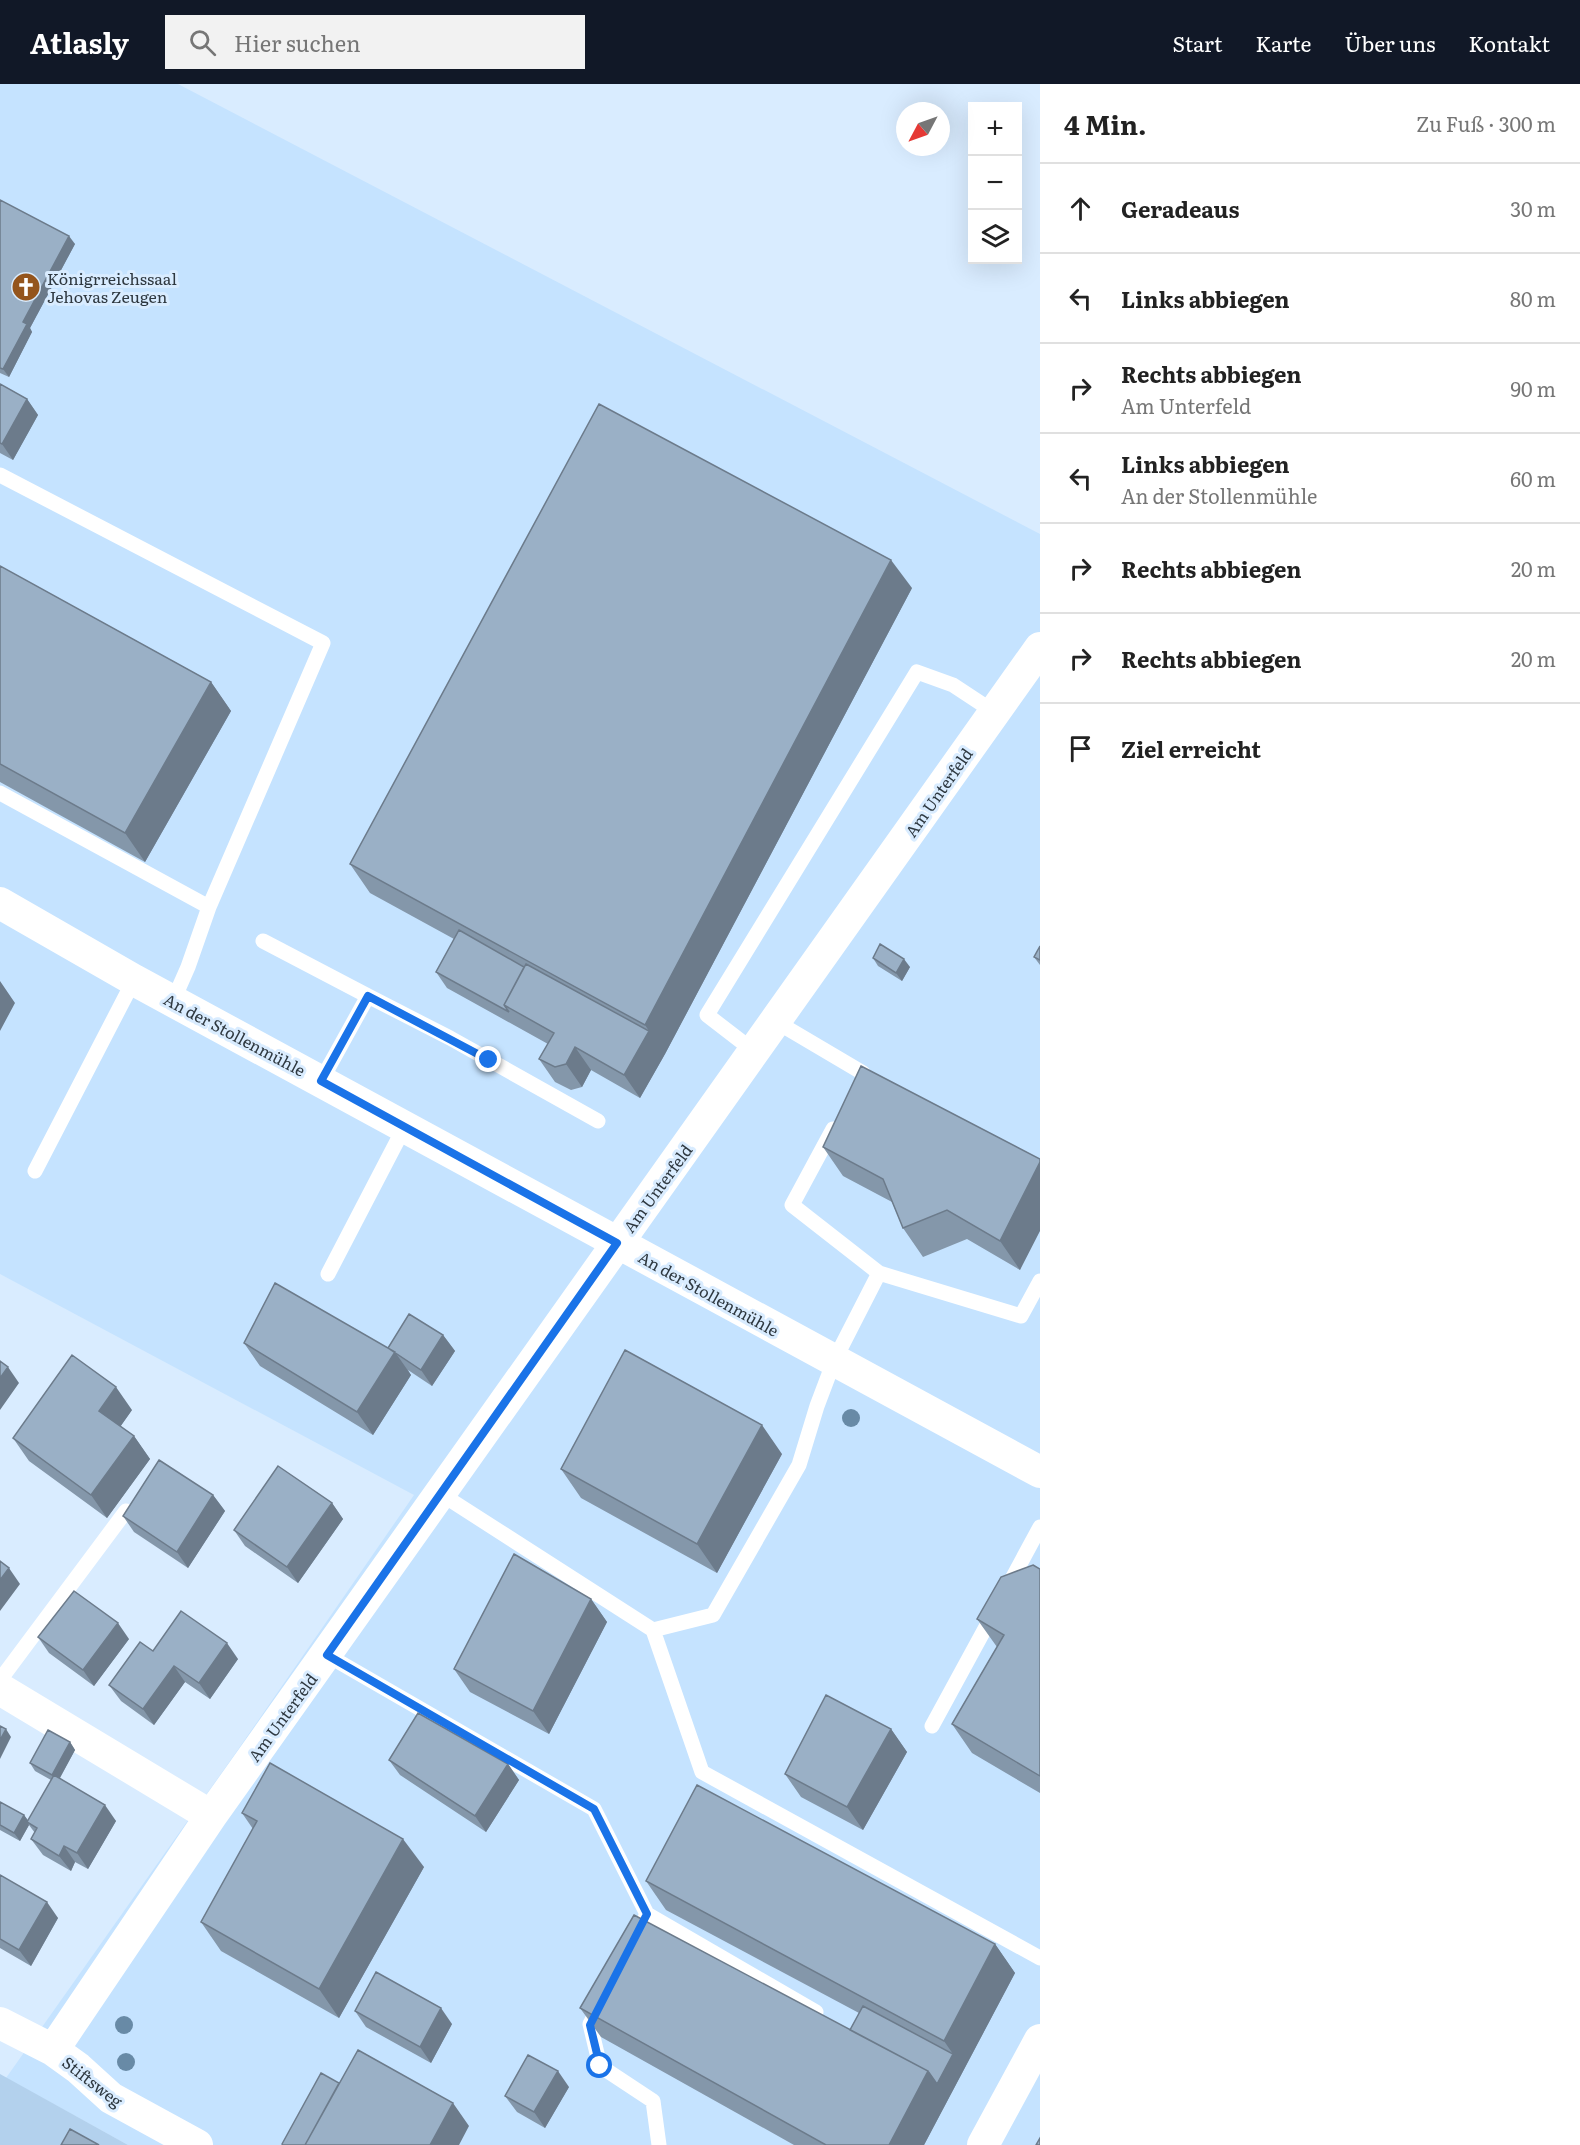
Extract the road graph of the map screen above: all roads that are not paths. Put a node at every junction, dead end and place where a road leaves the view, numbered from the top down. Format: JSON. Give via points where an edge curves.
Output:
{"nodes":[{"id":1,"x":0,"y":475,"type":"edge"},
{"id":2,"x":1040,"y":648,"type":"edge"},
{"id":3,"x":994,"y":712,"type":"junction"},
{"id":4,"x":0,"y":794,"type":"edge"},
{"id":5,"x":0,"y":903,"type":"edge"},
{"id":6,"x":209,"y":907,"type":"junction"},
{"id":7,"x":263,"y":941,"type":"dead end"},
{"id":8,"x":134,"y":980,"type":"junction"},
{"id":9,"x":368,"y":996,"type":"junction"},
{"id":10,"x":173,"y":1000,"type":"junction"},
{"id":11,"x":776,"y":1021,"type":"junction"},
{"id":12,"x":755,"y":1052,"type":"junction"},
{"id":13,"x":864,"y":1078,"type":"edge"},
{"id":14,"x":321,"y":1081,"type":"junction"},
{"id":15,"x":841,"y":1114,"type":"edge"},
{"id":16,"x":598,"y":1121,"type":"dead end"},
{"id":17,"x":405,"y":1126,"type":"junction"},
{"id":18,"x":34,"y":1171,"type":"dead end"},
{"id":19,"x":617,"y":1243,"type":"junction"},
{"id":20,"x":879,"y":1273,"type":"junction"},
{"id":21,"x":328,"y":1274,"type":"dead end"},
{"id":22,"x":1040,"y":1281,"type":"edge"},
{"id":23,"x":834,"y":1361,"type":"junction"},
{"id":24,"x":1040,"y":1472,"type":"edge"},
{"id":25,"x":441,"y":1494,"type":"junction"},
{"id":26,"x":126,"y":1511,"type":"edge"},
{"id":27,"x":1040,"y":1527,"type":"edge"},
{"id":28,"x":653,"y":1630,"type":"junction"},
{"id":29,"x":327,"y":1655,"type":"junction"},
{"id":30,"x":0,"y":1680,"type":"edge"},
{"id":31,"x":0,"y":1689,"type":"edge"},
{"id":32,"x":932,"y":1726,"type":"dead end"},
{"id":33,"x":211,"y":1816,"type":"junction"},
{"id":34,"x":647,"y":1914,"type":"junction"},
{"id":35,"x":626,"y":1954,"type":"edge"},
{"id":36,"x":1040,"y":1958,"type":"edge"},
{"id":37,"x":606,"y":1995,"type":"edge"},
{"id":38,"x":826,"y":2018,"type":"edge"},
{"id":39,"x":0,"y":2023,"type":"edge"},
{"id":40,"x":1040,"y":2040,"type":"edge"},
{"id":41,"x":53,"y":2050,"type":"junction"},
{"id":42,"x":197,"y":2145,"type":"edge"},
{"id":43,"x":658,"y":2145,"type":"edge"},
{"id":44,"x":983,"y":2145,"type":"edge"}],
"edges":[{"from":1,"to":6,"type":"lane","via":[[323,643]]},
{"from":2,"to":3,"type":"street","name":"Am Unterfeld"},
{"from":3,"to":11,"type":"street","name":"Am Unterfeld"},
{"from":3,"to":12,"type":"lane","via":[[953,686],[917,672],[707,1015]]},
{"from":4,"to":6,"type":"lane"},
{"from":5,"to":8,"type":"street","name":"An der Stollenmühle"},
{"from":6,"to":10,"type":"lane"},
{"from":7,"to":9,"type":"lane"},
{"from":8,"to":10,"type":"street","name":"An der Stollenmühle"},
{"from":8,"to":18,"type":"lane"},
{"from":9,"to":14,"type":"lane"},
{"from":9,"to":16,"type":"lane"},
{"from":10,"to":14,"type":"street","name":"An der Stollenmühle"},
{"from":11,"to":12,"type":"street","name":"Am Unterfeld"},
{"from":11,"to":13,"type":"lane"},
{"from":12,"to":19,"type":"street","name":"Am Unterfeld"},
{"from":14,"to":17,"type":"street","name":"An der Stollenmühle"},
{"from":15,"to":20,"type":"lane","via":[[792,1205]]},
{"from":17,"to":19,"type":"street","name":"An der Stollenmühle"},
{"from":17,"to":21,"type":"lane"},
{"from":19,"to":23,"type":"street","name":"An der Stollenmühle"},
{"from":19,"to":25,"type":"street","name":"Am Unterfeld"},
{"from":20,"to":22,"type":"lane","via":[[1021,1316]]},
{"from":20,"to":23,"type":"lane"},
{"from":23,"to":24,"type":"street","name":"An der Stollenmühle"},
{"from":23,"to":28,"type":"lane","via":[[799,1465],[713,1616]]},
{"from":25,"to":28,"type":"lane"},
{"from":25,"to":29,"type":"street","name":"Am Unterfeld"},
{"from":26,"to":30,"type":"lane"},
{"from":27,"to":32,"type":"lane"},
{"from":28,"to":36,"type":"lane","via":[[702,1772]]},
{"from":29,"to":33,"type":"street","name":"Am Unterfeld"},
{"from":29,"to":34,"type":"lane","via":[[594,1809]]},
{"from":31,"to":33,"type":"street"},
{"from":33,"to":41,"type":"street","name":"Am Unterfeld"},
{"from":34,"to":35,"type":"lane"},
{"from":34,"to":38,"type":"lane"},
{"from":37,"to":43,"type":"lane","via":[[590,2025],[600,2066],[653,2101]]},
{"from":39,"to":41,"type":"street"},
{"from":40,"to":44,"type":"street"},
{"from":41,"to":42,"type":"street","name":"Stiftsweg","via":[[111,2098]]}]}
